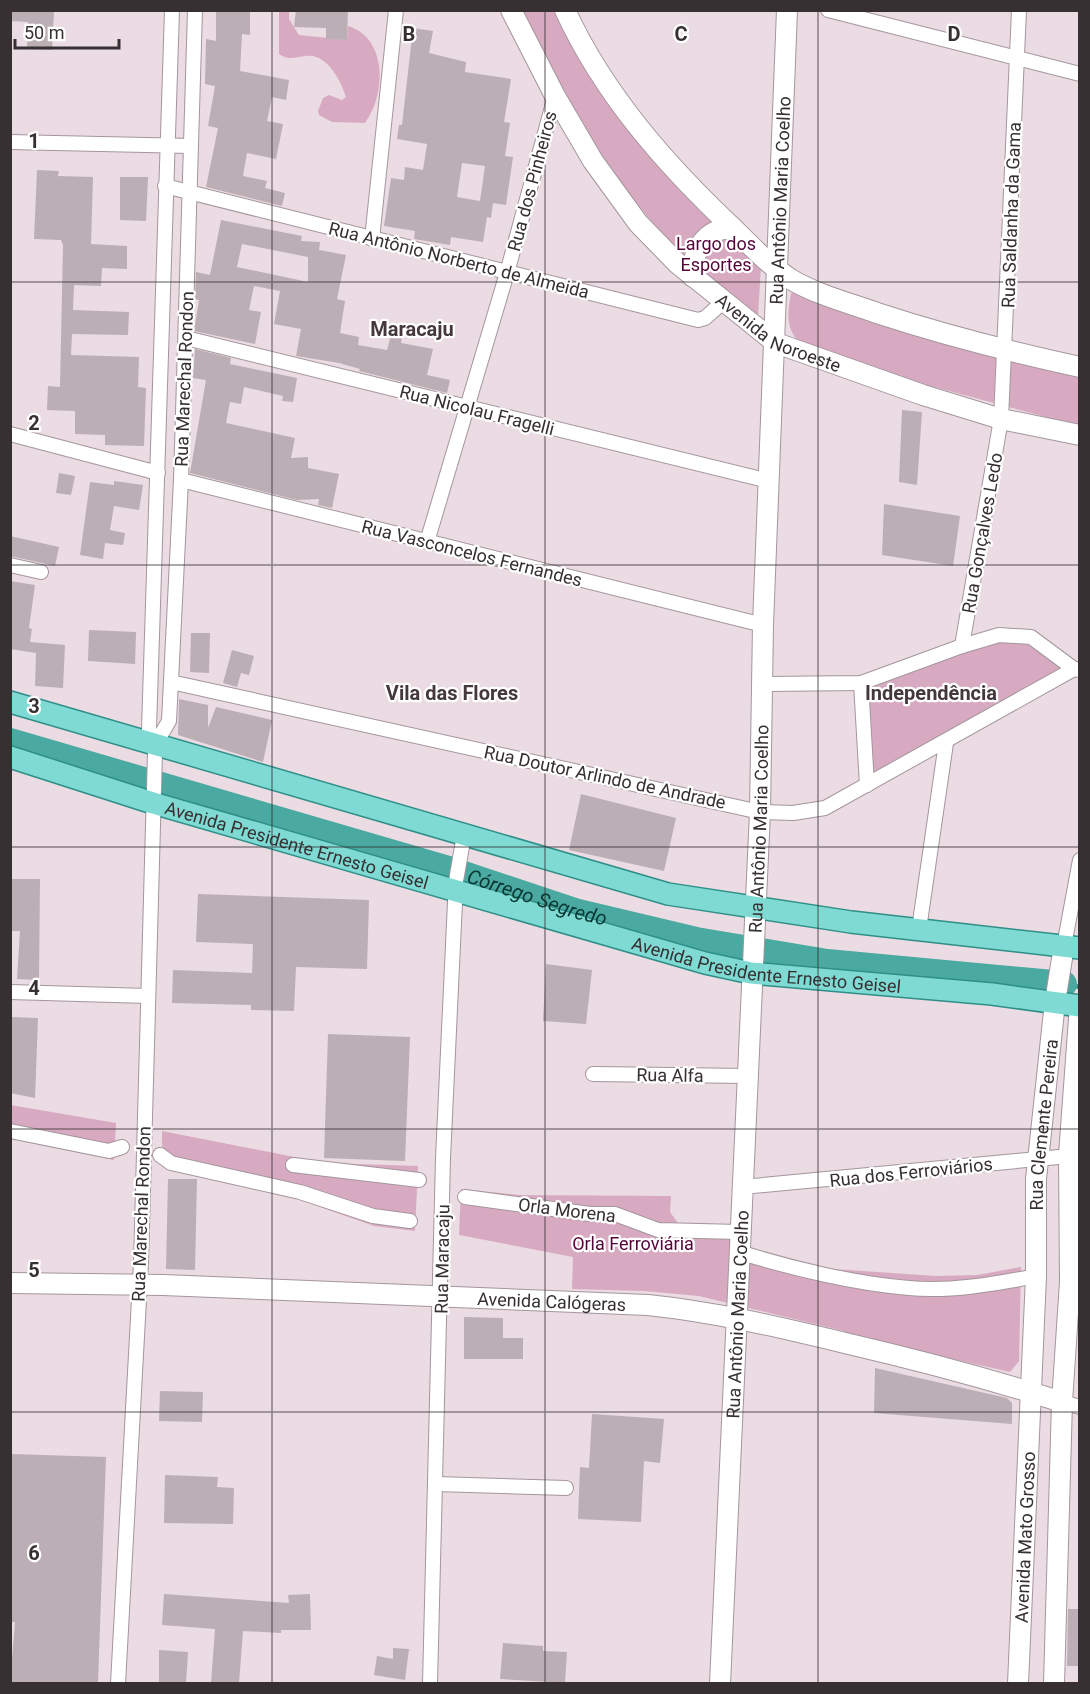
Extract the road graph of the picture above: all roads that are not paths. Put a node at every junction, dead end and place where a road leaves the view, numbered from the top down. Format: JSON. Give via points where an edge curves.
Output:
{"nodes":[{"id":1,"x":172,"y":10,"type":"edge"},
{"id":2,"x":195,"y":10,"type":"edge"},
{"id":3,"x":396,"y":10,"type":"edge"},
{"id":4,"x":511,"y":10,"type":"edge"},
{"id":5,"x":565,"y":10,"type":"edge"},
{"id":6,"x":787,"y":10,"type":"edge"},
{"id":7,"x":828,"y":10,"type":"edge"},
{"id":8,"x":1019,"y":10,"type":"edge"},
{"id":9,"x":1017,"y":59,"type":"junction"},
{"id":10,"x":1080,"y":74,"type":"edge"},
{"id":11,"x":555,"y":96,"type":"junction"},
{"id":12,"x":10,"y":142,"type":"edge"},
{"id":13,"x":166,"y":145,"type":"junction"},
{"id":14,"x":191,"y":146,"type":"junction"},
{"id":15,"x":165,"y":186,"type":"junction"},
{"id":16,"x":189,"y":191,"type":"junction"},
{"id":17,"x":733,"y":229,"type":"junction"},
{"id":18,"x":372,"y":239,"type":"junction"},
{"id":19,"x":778,"y":270,"type":"junction"},
{"id":20,"x":507,"y":273,"type":"junction"},
{"id":21,"x":693,"y":276,"type":"junction"},
{"id":22,"x":723,"y":302,"type":"junction"},
{"id":23,"x":186,"y":338,"type":"junction"},
{"id":24,"x":776,"y":344,"type":"junction"},
{"id":25,"x":1005,"y":351,"type":"junction"},
{"id":26,"x":1080,"y":367,"type":"edge"},
{"id":27,"x":467,"y":408,"type":"junction"},
{"id":28,"x":1001,"y":419,"type":"junction"},
{"id":29,"x":10,"y":435,"type":"edge"},
{"id":30,"x":1080,"y":435,"type":"edge"},
{"id":31,"x":158,"y":472,"type":"junction"},
{"id":32,"x":181,"y":480,"type":"junction"},
{"id":33,"x":770,"y":481,"type":"junction"},
{"id":34,"x":427,"y":543,"type":"junction"},
{"id":35,"x":10,"y":565,"type":"edge"},
{"id":36,"x":41,"y":572,"type":"dead end"},
{"id":37,"x":763,"y":625,"type":"junction"},
{"id":38,"x":962,"y":646,"type":"junction"},
{"id":39,"x":1077,"y":669,"type":"edge"},
{"id":40,"x":171,"y":682,"type":"junction"},
{"id":41,"x":861,"y":683,"type":"junction"},
{"id":42,"x":764,"y":684,"type":"junction"},
{"id":43,"x":10,"y":702,"type":"edge"},
{"id":44,"x":946,"y":743,"type":"junction"},
{"id":45,"x":155,"y":748,"type":"junction"},
{"id":46,"x":10,"y":758,"type":"edge"},
{"id":47,"x":867,"y":785,"type":"junction"},
{"id":48,"x":153,"y":796,"type":"junction"},
{"id":49,"x":760,"y":812,"type":"junction"},
{"id":50,"x":463,"y":841,"type":"junction"},
{"id":51,"x":1080,"y":860,"type":"edge"},
{"id":52,"x":456,"y":886,"type":"junction"},
{"id":53,"x":754,"y":916,"type":"junction"},
{"id":54,"x":919,"y":929,"type":"junction"},
{"id":55,"x":1069,"y":951,"type":"edge"},
{"id":56,"x":752,"y":963,"type":"junction"},
{"id":57,"x":10,"y":992,"type":"edge"},
{"id":58,"x":1056,"y":993,"type":"junction"},
{"id":59,"x":148,"y":996,"type":"junction"},
{"id":60,"x":1080,"y":1006,"type":"edge"},
{"id":61,"x":593,"y":1074,"type":"dead end"},
{"id":62,"x":748,"y":1076,"type":"junction"},
{"id":63,"x":10,"y":1131,"type":"edge"},
{"id":64,"x":123,"y":1147,"type":"dead end"},
{"id":65,"x":160,"y":1155,"type":"dead end"},
{"id":66,"x":1074,"y":1155,"type":"edge"},
{"id":67,"x":1038,"y":1160,"type":"junction"},
{"id":68,"x":293,"y":1165,"type":"dead end"},
{"id":69,"x":419,"y":1180,"type":"dead end"},
{"id":70,"x":742,"y":1187,"type":"junction"},
{"id":71,"x":465,"y":1197,"type":"dead end"},
{"id":72,"x":410,"y":1221,"type":"dead end"},
{"id":73,"x":740,"y":1232,"type":"junction"},
{"id":74,"x":739,"y":1252,"type":"junction"},
{"id":75,"x":1036,"y":1276,"type":"junction"},
{"id":76,"x":10,"y":1283,"type":"edge"},
{"id":77,"x":139,"y":1286,"type":"junction"},
{"id":78,"x":441,"y":1297,"type":"junction"},
{"id":79,"x":736,"y":1317,"type":"junction"},
{"id":80,"x":1031,"y":1392,"type":"junction"},
{"id":81,"x":1071,"y":1404,"type":"edge"},
{"id":82,"x":436,"y":1484,"type":"junction"},
{"id":83,"x":566,"y":1488,"type":"dead end"},
{"id":84,"x":118,"y":1683,"type":"edge"},
{"id":85,"x":430,"y":1683,"type":"edge"},
{"id":86,"x":720,"y":1683,"type":"edge"},
{"id":87,"x":1018,"y":1683,"type":"edge"},
{"id":88,"x":1054,"y":1683,"type":"edge"}],
"edges":[{"from":1,"to":13,"type":"street","name":"Rua Marechal Rondon"},
{"from":2,"to":14,"type":"street","name":"Rua Marechal Rondon"},
{"from":3,"to":18,"type":"street"},
{"from":4,"to":11,"type":"main road","name":"Avenida Noroeste"},
{"from":5,"to":17,"type":"main road","via":[[581,44],[614,94],[674,170]]},
{"from":6,"to":19,"type":"main road","name":"Rua Antônio Maria Coelho"},
{"from":7,"to":9,"type":"street"},
{"from":8,"to":9,"type":"street","name":"Rua Saldanha da Gama"},
{"from":9,"to":10,"type":"street"},
{"from":9,"to":25,"type":"street","name":"Rua Saldanha da Gama"},
{"from":11,"to":20,"type":"street","name":"Rua dos Pinheiros"},
{"from":11,"to":21,"type":"main road","name":"Avenida Noroeste","via":[[593,161],[638,223]]},
{"from":12,"to":13,"type":"street"},
{"from":13,"to":14,"type":"street"},
{"from":13,"to":15,"type":"street","name":"Rua Marechal Rondon"},
{"from":14,"to":16,"type":"street","name":"Rua Marechal Rondon"},
{"from":15,"to":16,"type":"street","name":"Rua Antônio Norberto de Almeida"},
{"from":15,"to":31,"type":"street","name":"Rua Marechal Rondon"},
{"from":16,"to":18,"type":"street","name":"Rua Antônio Norberto de Almeida"},
{"from":16,"to":23,"type":"street","name":"Rua Marechal Rondon"},
{"from":17,"to":19,"type":"main road"},
{"from":17,"to":21,"type":"main road","via":[[716,230],[702,243],[693,260]]},
{"from":18,"to":20,"type":"street","name":"Rua Antônio Norberto de Almeida"},
{"from":19,"to":24,"type":"main road","name":"Rua Antônio Maria Coelho"},
{"from":19,"to":25,"type":"main road","via":[[806,287],[853,305]]},
{"from":20,"to":22,"type":"street","name":"Rua Antônio Norberto de Almeida","via":[[698,320]]},
{"from":20,"to":27,"type":"street","name":"Rua dos Pinheiros"},
{"from":21,"to":22,"type":"main road","name":"Avenida Noroeste"},
{"from":22,"to":24,"type":"main road","name":"Avenida Noroeste"},
{"from":23,"to":27,"type":"street","name":"Rua Nicolau Fragelli"},
{"from":23,"to":32,"type":"street","name":"Rua Marechal Rondon"},
{"from":24,"to":28,"type":"main road","name":"Avenida Noroeste"},
{"from":24,"to":33,"type":"main road","name":"Rua Antônio Maria Coelho"},
{"from":25,"to":26,"type":"main road"},
{"from":25,"to":28,"type":"street","name":"Rua Saldanha da Gama"},
{"from":27,"to":33,"type":"street","name":"Rua Nicolau Fragelli"},
{"from":27,"to":34,"type":"street","name":"Rua dos Pinheiros"},
{"from":28,"to":30,"type":"main road","name":"Avenida Noroeste"},
{"from":28,"to":38,"type":"street","name":"Rua Gonçalves Ledo"},
{"from":29,"to":31,"type":"street"},
{"from":31,"to":45,"type":"street","name":"Rua Marechal Rondon","via":[[149,729]]},
{"from":32,"to":34,"type":"street","name":"Rua Vasconcelos Fernandes"},
{"from":32,"to":40,"type":"street","name":"Rua Marechal Rondon"},
{"from":33,"to":37,"type":"main road","name":"Rua Antônio Maria Coelho"},
{"from":34,"to":37,"type":"street","name":"Rua Vasconcelos Fernandes"},
{"from":35,"to":36,"type":"street"},
{"from":37,"to":42,"type":"main road","name":"Rua Antônio Maria Coelho"},
{"from":38,"to":39,"type":"street","via":[[999,635],[1031,637]]},
{"from":38,"to":41,"type":"street"},
{"from":39,"to":44,"type":"street","name":"Rua Doutor Arlindo de Andrade"},
{"from":40,"to":45,"type":"street","name":"Rua Marechal Rondon","via":[[169,721]]},
{"from":40,"to":49,"type":"street","name":"Rua Doutor Arlindo de Andrade"},
{"from":41,"to":42,"type":"street"},
{"from":41,"to":47,"type":"street"},
{"from":42,"to":49,"type":"main road","name":"Rua Antônio Maria Coelho"},
{"from":43,"to":45,"type":"main road"},
{"from":44,"to":47,"type":"street","name":"Rua Doutor Arlindo de Andrade"},
{"from":44,"to":54,"type":"street"},
{"from":45,"to":48,"type":"street","name":"Rua Marechal Rondon"},
{"from":45,"to":50,"type":"main road"},
{"from":46,"to":48,"type":"main road","name":"Avenida Presidente Ernesto Geisel"},
{"from":47,"to":49,"type":"street","name":"Rua Doutor Arlindo de Andrade","via":[[825,808],[793,813]]},
{"from":48,"to":52,"type":"main road","name":"Avenida Presidente Ernesto Geisel"},
{"from":48,"to":59,"type":"street","name":"Rua Marechal Rondon"},
{"from":49,"to":53,"type":"main road","name":"Rua Antônio Maria Coelho"},
{"from":50,"to":52,"type":"street","name":"Rua Maracaju"},
{"from":50,"to":53,"type":"main road"},
{"from":51,"to":55,"type":"street","name":"Rua Clemente Pereira"},
{"from":52,"to":56,"type":"main road","name":"Avenida Presidente Ernesto Geisel","via":[[661,952]]},
{"from":52,"to":78,"type":"street","name":"Rua Maracaju","via":[[443,1158]]},
{"from":53,"to":54,"type":"main road"},
{"from":53,"to":56,"type":"main road","name":"Rua Antônio Maria Coelho"},
{"from":54,"to":55,"type":"main road"},
{"from":55,"to":58,"type":"main road","name":"Rua Clemente Pereira"},
{"from":56,"to":58,"type":"main road","name":"Avenida Presidente Ernesto Geisel"},
{"from":56,"to":62,"type":"main road","name":"Rua Antônio Maria Coelho"},
{"from":57,"to":59,"type":"street"},
{"from":58,"to":60,"type":"main road","name":"Avenida Presidente Ernesto Geisel"},
{"from":58,"to":67,"type":"main road","name":"Rua Clemente Pereira"},
{"from":59,"to":77,"type":"street","name":"Rua Marechal Rondon"},
{"from":60,"to":66,"type":"main road","name":"Rua Clemente Pereira"},
{"from":61,"to":62,"type":"street","name":"Rua Alfa"},
{"from":62,"to":70,"type":"main road","name":"Rua Antônio Maria Coelho"},
{"from":63,"to":64,"type":"street","via":[[109,1151]]},
{"from":65,"to":72,"type":"street","via":[[171,1163],[300,1192],[373,1216]]},
{"from":66,"to":67,"type":"street","name":"Rua dos Ferroviários"},
{"from":66,"to":81,"type":"main road","name":"Rua Clemente Pereira"},
{"from":67,"to":70,"type":"street","name":"Rua dos Ferroviários"},
{"from":67,"to":75,"type":"main road","name":"Rua Clemente Pereira"},
{"from":68,"to":69,"type":"street"},
{"from":70,"to":73,"type":"main road","name":"Rua Antônio Maria Coelho"},
{"from":71,"to":73,"type":"street","name":"Orla Morena","via":[[615,1214],[658,1230]]},
{"from":73,"to":74,"type":"main road","name":"Rua Antônio Maria Coelho"},
{"from":74,"to":75,"type":"street","via":[[910,1288],[942,1288]]},
{"from":74,"to":79,"type":"main road","name":"Rua Antônio Maria Coelho"},
{"from":75,"to":80,"type":"main road","name":"Rua Clemente Pereira"},
{"from":76,"to":77,"type":"main road","name":"Avenida Calógeras"},
{"from":77,"to":78,"type":"main road","name":"Avenida Calógeras"},
{"from":77,"to":84,"type":"street","name":"Rua Marechal Rondon"},
{"from":78,"to":79,"type":"main road","name":"Avenida Calógeras","via":[[648,1305]]},
{"from":78,"to":82,"type":"street","name":"Rua Maracaju"},
{"from":79,"to":80,"type":"main road","name":"Avenida Calógeras"},
{"from":79,"to":86,"type":"main road","name":"Rua Antônio Maria Coelho"},
{"from":80,"to":81,"type":"main road","name":"Avenida Calógeras"},
{"from":80,"to":87,"type":"main road","name":"Avenida Mato Grosso"},
{"from":81,"to":88,"type":"main road","name":"Avenida Mato Grosso"},
{"from":82,"to":83,"type":"street"},
{"from":82,"to":85,"type":"street","name":"Rua Maracaju"}]}
